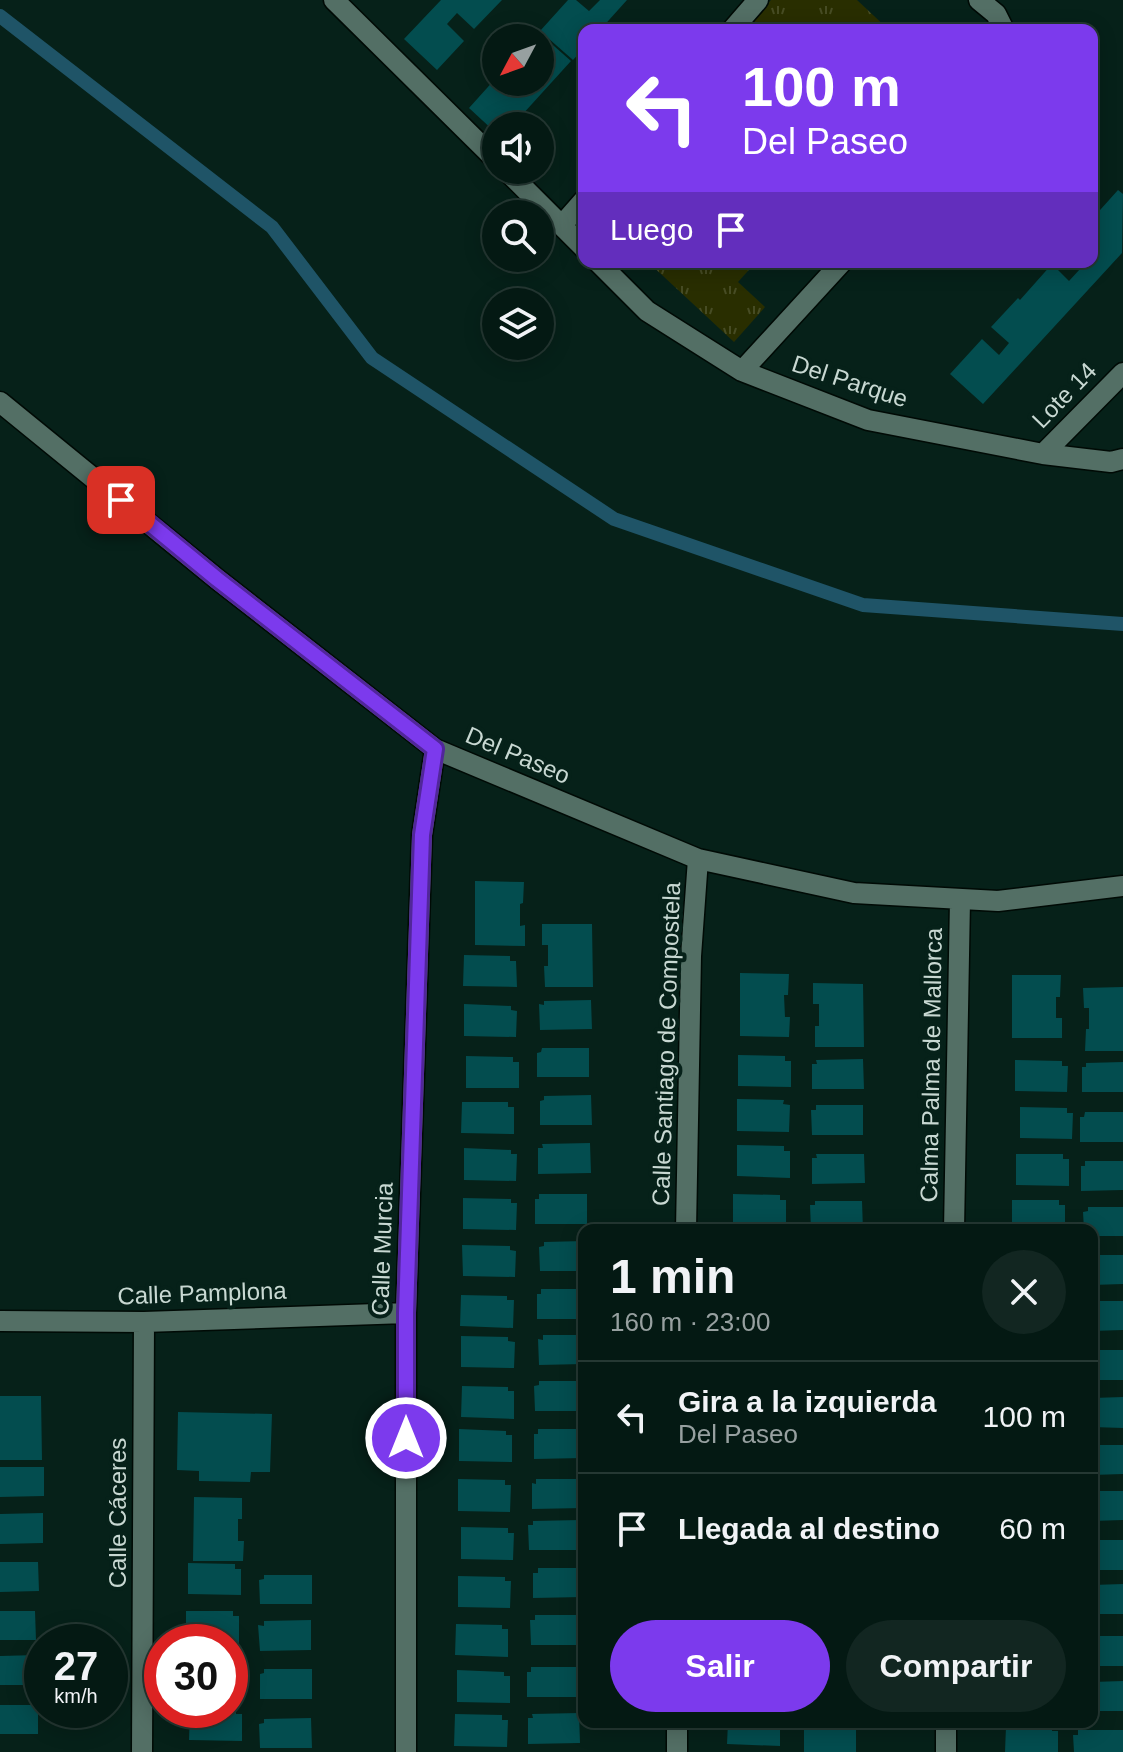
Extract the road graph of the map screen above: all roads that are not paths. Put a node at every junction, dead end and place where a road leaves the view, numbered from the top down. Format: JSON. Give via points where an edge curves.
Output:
{"nodes":[{"id":1,"x":334,"y":0,"type":"edge"},
{"id":2,"x":758,"y":0,"type":"edge"},
{"id":3,"x":979,"y":0,"type":"edge"},
{"id":4,"x":355,"y":7,"type":"edge"},
{"id":5,"x":737,"y":24,"type":"edge"},
{"id":6,"x":1001,"y":24,"type":"edge"},
{"id":7,"x":482,"y":145,"type":"edge"},
{"id":8,"x":520,"y":184,"type":"edge"},
{"id":9,"x":578,"y":207,"type":"edge"},
{"id":10,"x":562,"y":225,"type":"junction"},
{"id":11,"x":578,"y":242,"type":"edge"},
{"id":12,"x":604,"y":268,"type":"edge"},
{"id":13,"x":836,"y":268,"type":"edge"},
{"id":14,"x":742,"y":371,"type":"junction"},
{"id":15,"x":1123,"y":373,"type":"edge"},
{"id":16,"x":0,"y":402,"type":"edge"},
{"id":17,"x":1043,"y":454,"type":"junction"},
{"id":18,"x":1123,"y":459,"type":"edge"},
{"id":19,"x":435,"y":749,"type":"junction"},
{"id":20,"x":698,"y":859,"type":"junction"},
{"id":21,"x":1123,"y":886,"type":"edge"},
{"id":22,"x":960,"y":900,"type":"junction"},
{"id":23,"x":686,"y":1224,"type":"edge"},
{"id":24,"x":954,"y":1224,"type":"edge"},
{"id":25,"x":406,"y":1313,"type":"junction"},
{"id":26,"x":0,"y":1321,"type":"edge"},
{"id":27,"x":144,"y":1322,"type":"junction"},
{"id":28,"x":677,"y":1728,"type":"edge"},
{"id":29,"x":946,"y":1728,"type":"edge"},
{"id":30,"x":142,"y":1752,"type":"edge"},
{"id":31,"x":406,"y":1752,"type":"edge"},
{"id":32,"x":677,"y":1752,"type":"edge"},
{"id":33,"x":946,"y":1752,"type":"edge"}],
"edges":[{"from":1,"to":4,"type":"street"},
{"from":2,"to":5,"type":"street"},
{"from":3,"to":6,"type":"street"},
{"from":4,"to":7,"type":"street"},
{"from":8,"to":10,"type":"street"},
{"from":9,"to":10,"type":"street"},
{"from":10,"to":11,"type":"street"},
{"from":12,"to":14,"type":"street","name":"Del Parque","via":[[647,311]]},
{"from":13,"to":14,"type":"street"},
{"from":14,"to":17,"type":"street","name":"Del Parque","via":[[868,420]]},
{"from":15,"to":17,"type":"street","name":"Lote 14"},
{"from":16,"to":19,"type":"street","name":"Del Paseo"},
{"from":17,"to":18,"type":"street","name":"Del Parque"},
{"from":19,"to":20,"type":"street","name":"Del Paseo"},
{"from":19,"to":25,"type":"street","name":"Calle Murcia","via":[[422,835]]},
{"from":20,"to":22,"type":"street","name":"Del Paseo","via":[[854,893]]},
{"from":20,"to":23,"type":"street","name":"Calle Santiago de Compostela"},
{"from":21,"to":22,"type":"street","name":"Del Paseo","via":[[998,901]]},
{"from":22,"to":24,"type":"street","name":"Calma Palma de Mallorca"},
{"from":25,"to":27,"type":"street","name":"Calle Pamplona"},
{"from":25,"to":31,"type":"street","name":"Calle Murcia"},
{"from":26,"to":27,"type":"street","name":"Calle Pamplona"},
{"from":27,"to":30,"type":"street","name":"Calle Cáceres"},
{"from":28,"to":32,"type":"street"},
{"from":29,"to":33,"type":"street"}]}
